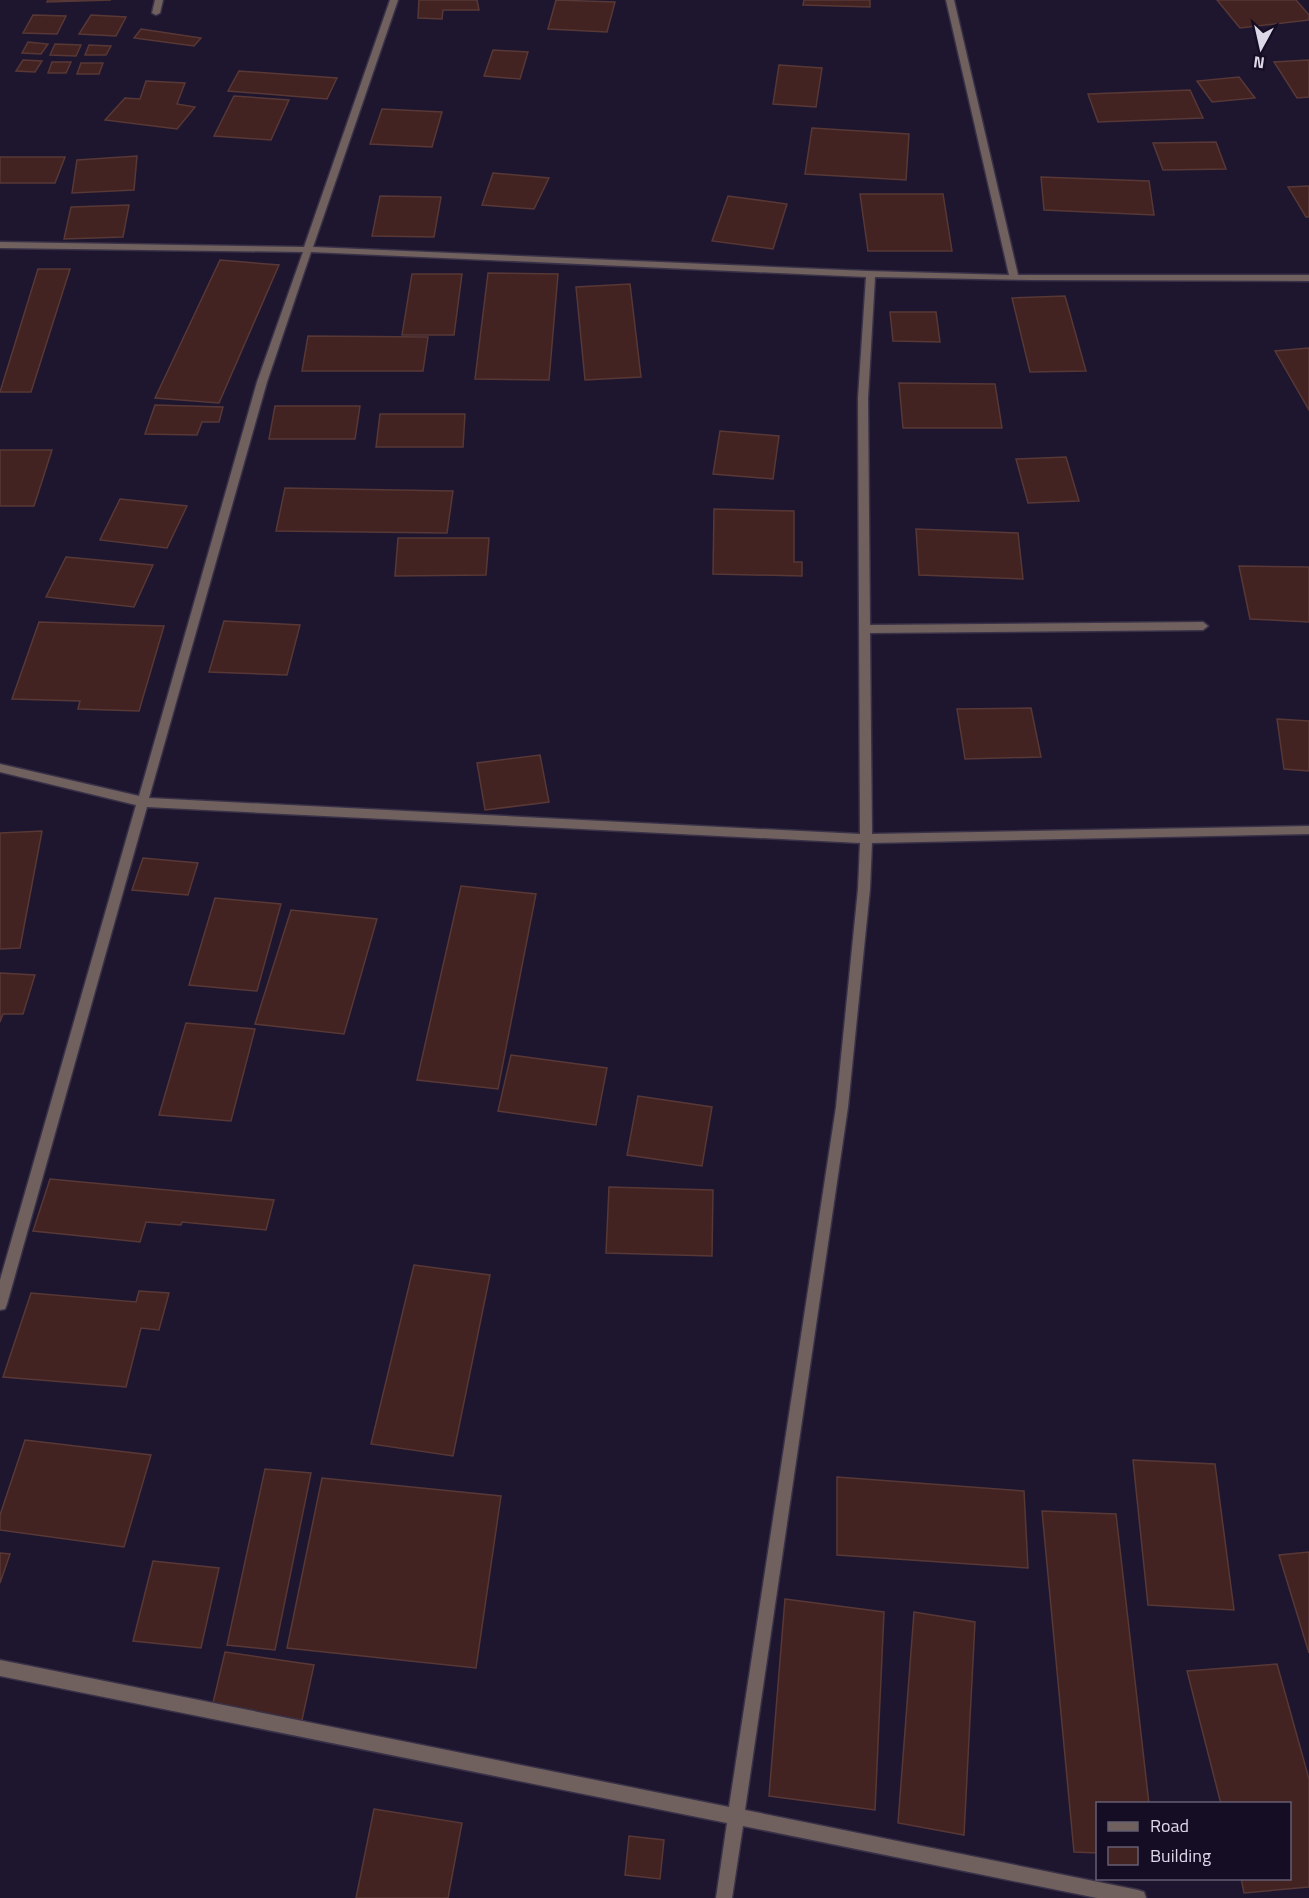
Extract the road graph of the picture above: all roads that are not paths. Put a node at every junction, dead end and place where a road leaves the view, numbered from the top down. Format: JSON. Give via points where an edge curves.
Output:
{"nodes":[{"id":1,"x":159,"y":0,"type":"edge"},
{"id":2,"x":394,"y":0,"type":"edge"},
{"id":3,"x":950,"y":0,"type":"edge"},
{"id":4,"x":156,"y":13,"type":"dead end"},
{"id":5,"x":0,"y":245,"type":"edge"},
{"id":6,"x":309,"y":249,"type":"junction"},
{"id":7,"x":871,"y":274,"type":"junction"},
{"id":8,"x":1014,"y":277,"type":"junction"},
{"id":9,"x":1309,"y":278,"type":"edge"},
{"id":10,"x":1203,"y":626,"type":"dead end"},
{"id":11,"x":865,"y":629,"type":"junction"},
{"id":12,"x":0,"y":768,"type":"edge"},
{"id":13,"x":144,"y":802,"type":"junction"},
{"id":14,"x":1309,"y":830,"type":"edge"},
{"id":15,"x":866,"y":839,"type":"junction"},
{"id":16,"x":0,"y":1304,"type":"edge"},
{"id":17,"x":0,"y":1668,"type":"edge"},
{"id":18,"x":737,"y":1818,"type":"junction"},
{"id":19,"x":724,"y":1898,"type":"edge"},
{"id":20,"x":1138,"y":1898,"type":"edge"}],
"edges":[{"from":1,"to":4,"type":"street"},
{"from":2,"to":6,"type":"street"},
{"from":3,"to":8,"type":"street"},
{"from":5,"to":6,"type":"street"},
{"from":6,"to":7,"type":"street"},
{"from":6,"to":13,"type":"street","via":[[262,382]]},
{"from":7,"to":8,"type":"street"},
{"from":7,"to":11,"type":"street","via":[[863,398]]},
{"from":8,"to":9,"type":"street"},
{"from":10,"to":11,"type":"street"},
{"from":11,"to":15,"type":"street"},
{"from":12,"to":13,"type":"street"},
{"from":13,"to":15,"type":"street"},
{"from":13,"to":16,"type":"street"},
{"from":14,"to":15,"type":"street"},
{"from":15,"to":18,"type":"street","via":[[842,1107]]},
{"from":17,"to":18,"type":"street"},
{"from":18,"to":19,"type":"street"},
{"from":18,"to":20,"type":"street"}]}
